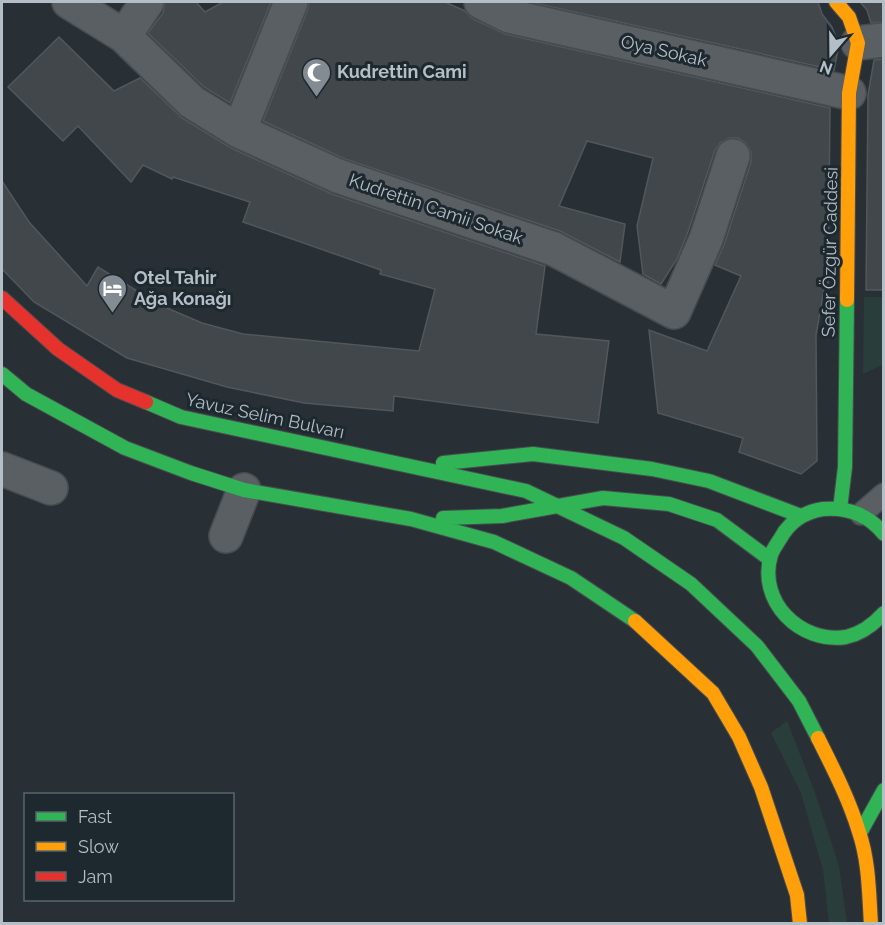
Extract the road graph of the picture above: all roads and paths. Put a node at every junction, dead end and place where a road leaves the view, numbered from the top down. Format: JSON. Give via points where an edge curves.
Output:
{"nodes":[{"id":1,"x":69,"y":2,"type":"edge"},
{"id":2,"x":147,"y":2,"type":"edge"},
{"id":3,"x":291,"y":2,"type":"edge"},
{"id":4,"x":836,"y":2,"type":"edge"},
{"id":5,"x":503,"y":6,"type":"edge"},
{"id":6,"x":124,"y":36,"type":"junction"},
{"id":7,"x":871,"y":42,"type":"edge"},
{"id":8,"x":849,"y":93,"type":"junction"},
{"id":9,"x":238,"y":131,"type":"junction"},
{"id":10,"x":733,"y":156,"type":"dead end"},
{"id":11,"x":2,"y":298,"type":"edge"},
{"id":12,"x":2,"y":375,"type":"edge"},
{"id":13,"x":412,"y":465,"type":"junction"},
{"id":14,"x":2,"y":470,"type":"edge"},
{"id":15,"x":51,"y":488,"type":"dead end"},
{"id":16,"x":244,"y":490,"type":"junction"},
{"id":17,"x":884,"y":494,"type":"edge"},
{"id":18,"x":557,"y":506,"type":"junction"},
{"id":19,"x":840,"y":509,"type":"junction"},
{"id":20,"x":861,"y":514,"type":"junction"},
{"id":21,"x":801,"y":516,"type":"junction"},
{"id":22,"x":411,"y":519,"type":"junction"},
{"id":23,"x":884,"y":534,"type":"edge"},
{"id":24,"x":226,"y":536,"type":"dead end"},
{"id":25,"x":768,"y":558,"type":"junction"},
{"id":26,"x":884,"y":613,"type":"edge"},
{"id":27,"x":884,"y":790,"type":"edge"},
{"id":28,"x":860,"y":833,"type":"junction"},
{"id":29,"x":800,"y":924,"type":"edge"},
{"id":30,"x":871,"y":924,"type":"edge"}],
"edges":[{"from":1,"to":6,"type":"street","name":"Kudrettin Camii Sokak"},
{"from":2,"to":6,"type":"street"},
{"from":3,"to":9,"type":"street"},
{"from":4,"to":7,"type":"main road","name":"Sefer Özgür Caddesi"},
{"from":5,"to":8,"type":"street","name":"Oya Sokak"},
{"from":6,"to":9,"type":"street","name":"Kudrettin Camii Sokak","via":[[192,102]]},
{"from":7,"to":8,"type":"main road","name":"Sefer Özgür Caddesi"},
{"from":8,"to":19,"type":"main road","name":"Sefer Özgür Caddesi","via":[[845,467]]},
{"from":9,"to":10,"type":"street","name":"Kudrettin Camii Sokak","via":[[338,176],[554,249],[674,312],[706,239]]},
{"from":11,"to":13,"type":"main road","name":"Yavuz Selim Bulvarı","via":[[58,349],[117,390],[181,417]]},
{"from":12,"to":16,"type":"main road","via":[[26,394],[125,448]]},
{"from":13,"to":18,"type":"main road","name":"Yavuz Selim Bulvarı","via":[[526,491]]},
{"from":13,"to":21,"type":"main road","name":"Yavuz Selim Bulvarı","via":[[533,454],[652,469],[709,481]]},
{"from":14,"to":15,"type":"street"},
{"from":16,"to":22,"type":"main road"},
{"from":16,"to":24,"type":"street"},
{"from":17,"to":20,"type":"lane"},
{"from":18,"to":22,"type":"main road","via":[[502,516]]},
{"from":18,"to":25,"type":"main road","via":[[603,498],[669,504],[717,520]]},
{"from":18,"to":28,"type":"main road","name":"Yavuz Selim Bulvarı","via":[[624,538],[691,584],[757,646],[799,701],[837,775]]},
{"from":19,"to":20,"type":"main road"},
{"from":19,"to":21,"type":"main road","via":[[817,510]]},
{"from":20,"to":23,"type":"main road"},
{"from":21,"to":25,"type":"main road","via":[[787,526]]},
{"from":22,"to":29,"type":"main road","via":[[495,542],[571,578],[630,617],[714,693],[761,787],[797,895]]},
{"from":25,"to":26,"type":"main road","via":[[768,582],[775,604],[788,621],[807,633],[829,638],[851,636],[871,626]]},
{"from":27,"to":28,"type":"main road"},
{"from":28,"to":30,"type":"main road","name":"Yavuz Selim Bulvarı"}]}
